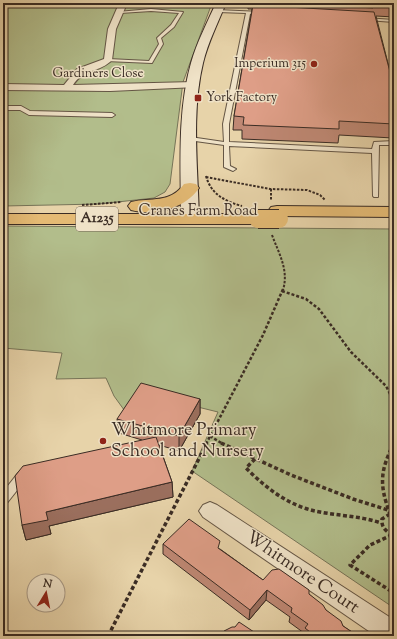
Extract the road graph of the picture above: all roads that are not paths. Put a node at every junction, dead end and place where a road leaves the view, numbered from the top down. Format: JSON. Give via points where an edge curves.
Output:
{"nodes":[{"id":1,"x":219,"y":7,"type":"edge"},
{"id":2,"x":120,"y":10,"type":"joint"},
{"id":3,"x":248,"y":13,"type":"junction"},
{"id":4,"x":268,"y":14,"type":"edge"},
{"id":5,"x":359,"y":19,"type":"edge"},
{"id":6,"x":394,"y":21,"type":"edge"},
{"id":7,"x":108,"y":60,"type":"junction"},
{"id":8,"x":194,"y":85,"type":"junction"},
{"id":9,"x":3,"y":87,"type":"edge"},
{"id":10,"x":67,"y":88,"type":"junction"},
{"id":11,"x":3,"y":108,"type":"edge"},
{"id":12,"x":112,"y":114,"type":"dead end"},
{"id":13,"x":190,"y":139,"type":"junction"},
{"id":14,"x":227,"y":144,"type":"junction"},
{"id":15,"x":394,"y":144,"type":"edge"},
{"id":16,"x":375,"y":151,"type":"junction"},
{"id":17,"x":233,"y":169,"type":"dead end"},
{"id":18,"x":190,"y":188,"type":"junction"},
{"id":19,"x":376,"y":196,"type":"dead end"},
{"id":20,"x":3,"y":211,"type":"edge"},
{"id":21,"x":56,"y":211,"type":"junction"},
{"id":22,"x":394,"y":212,"type":"edge"},
{"id":23,"x":265,"y":214,"type":"junction"},
{"id":24,"x":190,"y":215,"type":"junction"},
{"id":25,"x":3,"y":219,"type":"edge"},
{"id":26,"x":394,"y":220,"type":"edge"},
{"id":27,"x":26,"y":470,"type":"edge"},
{"id":28,"x":3,"y":500,"type":"edge"},
{"id":29,"x":210,"y":511,"type":"dead end"},
{"id":30,"x":394,"y":634,"type":"edge"}],
"edges":[{"from":1,"to":3,"type":"lane"},
{"from":1,"to":8,"type":"street","via":[[198,63]]},
{"from":2,"to":7,"type":"street","via":[[112,29]]},
{"from":2,"to":7,"type":"lane","via":[[181,12],[173,26],[159,38],[161,44],[150,62]]},
{"from":3,"to":4,"type":"lane"},
{"from":3,"to":14,"type":"lane","via":[[226,124]]},
{"from":5,"to":6,"type":"lane"},
{"from":7,"to":10,"type":"street","via":[[78,72]]},
{"from":8,"to":10,"type":"street","name":"Gardiners Close"},
{"from":8,"to":13,"type":"street"},
{"from":9,"to":10,"type":"street","name":"Gardiners Close"},
{"from":11,"to":12,"type":"lane","via":[[21,108],[29,113]]},
{"from":13,"to":14,"type":"lane"},
{"from":13,"to":18,"type":"street"},
{"from":14,"to":16,"type":"lane"},
{"from":14,"to":17,"type":"lane","via":[[228,167]]},
{"from":15,"to":16,"type":"lane","via":[[376,142]]},
{"from":16,"to":19,"type":"lane"},
{"from":18,"to":21,"type":"main road","number":"A1235","via":[[185,196],[161,205]]},
{"from":18,"to":24,"type":"street"},
{"from":20,"to":21,"type":"main road","name":"Cranes Farm Road","number":"A1235"},
{"from":21,"to":24,"type":"main road","name":"Cranes Farm Road","number":"A1235"},
{"from":22,"to":23,"type":"main road","name":"Cranes Farm Road","number":"A1235"},
{"from":23,"to":24,"type":"main road","name":"Cranes Farm Road","number":"A1235"},
{"from":23,"to":26,"type":"main road","name":"Cranes Farm Road","number":"A1235"},
{"from":24,"to":25,"type":"main road","name":"Cranes Farm Road","number":"A1235"},
{"from":27,"to":28,"type":"lane"},
{"from":29,"to":30,"type":"street","name":"Whitmore Court"}]}
